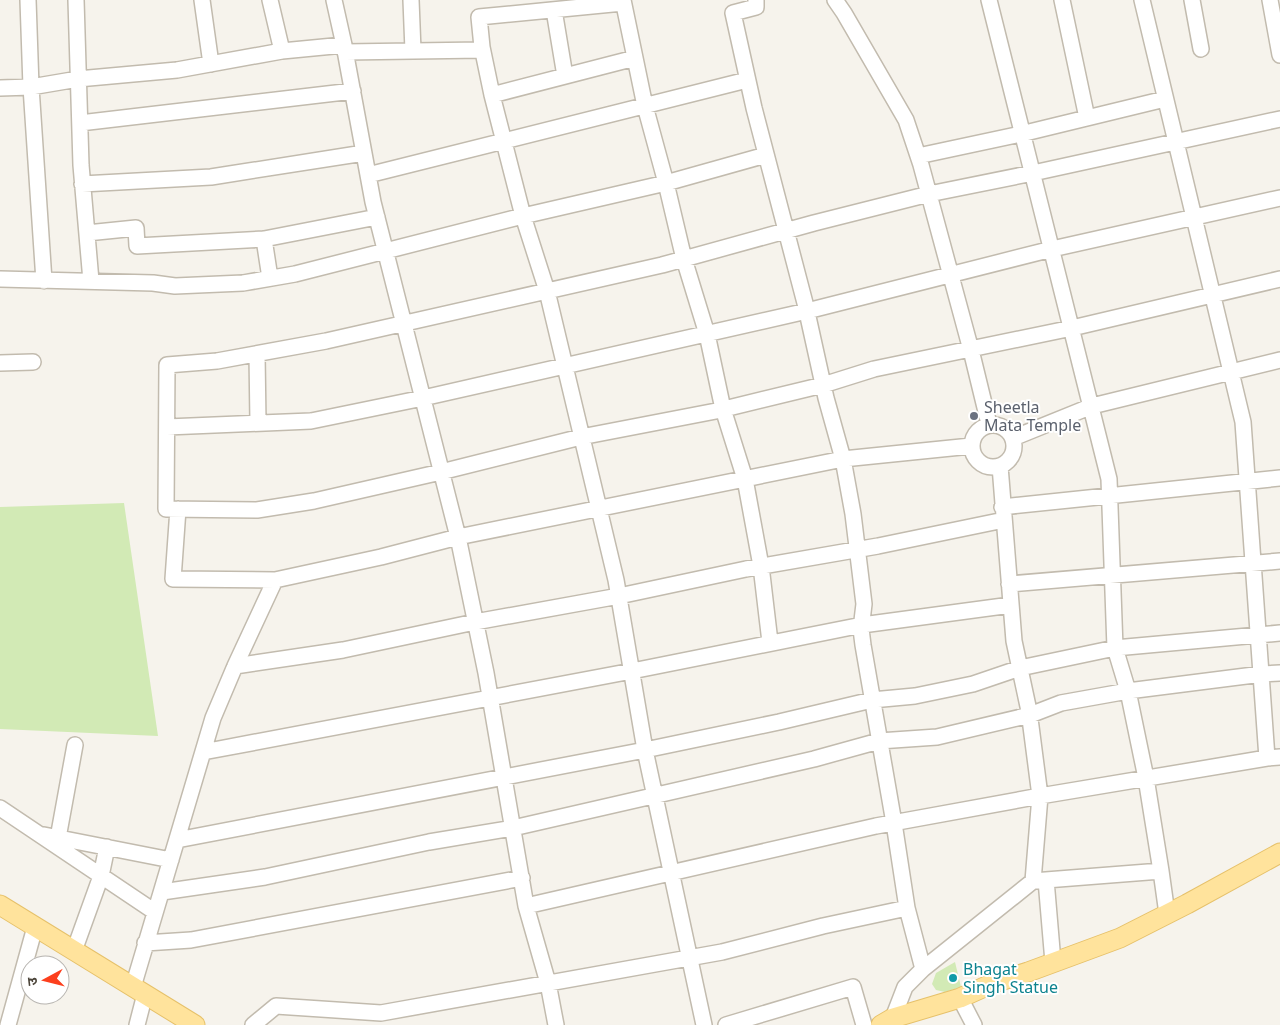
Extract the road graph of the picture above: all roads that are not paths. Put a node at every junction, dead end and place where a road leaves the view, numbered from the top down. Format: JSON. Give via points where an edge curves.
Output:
{"nodes":[{"id":1,"x":28,"y":0,"type":"edge"},
{"id":2,"x":76,"y":0,"type":"edge"},
{"id":3,"x":202,"y":0,"type":"edge"},
{"id":4,"x":270,"y":0,"type":"edge"},
{"id":5,"x":334,"y":0,"type":"edge"},
{"id":6,"x":411,"y":0,"type":"edge"},
{"id":7,"x":756,"y":0,"type":"edge"},
{"id":8,"x":835,"y":0,"type":"edge"},
{"id":9,"x":989,"y":0,"type":"edge"},
{"id":10,"x":1062,"y":0,"type":"edge"},
{"id":11,"x":1142,"y":0,"type":"edge"},
{"id":12,"x":1192,"y":0,"type":"edge"},
{"id":13,"x":1270,"y":0,"type":"edge"},
{"id":14,"x":623,"y":2,"type":"edge"},
{"id":15,"x":554,"y":10,"type":"junction"},
{"id":16,"x":345,"y":48,"type":"junction"},
{"id":17,"x":1201,"y":49,"type":"dead end"},
{"id":18,"x":482,"y":50,"type":"junction"},
{"id":19,"x":282,"y":51,"type":"junction"},
{"id":20,"x":413,"y":51,"type":"junction"},
{"id":21,"x":1280,"y":55,"type":"edge"},
{"id":22,"x":635,"y":58,"type":"junction"},
{"id":23,"x":211,"y":64,"type":"junction"},
{"id":24,"x":565,"y":76,"type":"junction"},
{"id":25,"x":78,"y":79,"type":"junction"},
{"id":26,"x":747,"y":80,"type":"junction"},
{"id":27,"x":31,"y":87,"type":"junction"},
{"id":28,"x":0,"y":88,"type":"edge"},
{"id":29,"x":353,"y":91,"type":"junction"},
{"id":30,"x":492,"y":95,"type":"junction"},
{"id":31,"x":1166,"y":99,"type":"junction"},
{"id":32,"x":645,"y":106,"type":"junction"},
{"id":33,"x":1087,"y":118,"type":"junction"},
{"id":34,"x":1280,"y":118,"type":"edge"},
{"id":35,"x":80,"y":123,"type":"junction"},
{"id":36,"x":1021,"y":134,"type":"junction"},
{"id":37,"x":504,"y":141,"type":"junction"},
{"id":38,"x":1176,"y":141,"type":"junction"},
{"id":39,"x":364,"y":153,"type":"junction"},
{"id":40,"x":766,"y":155,"type":"junction"},
{"id":41,"x":918,"y":156,"type":"junction"},
{"id":42,"x":1033,"y":173,"type":"junction"},
{"id":43,"x":368,"y":175,"type":"junction"},
{"id":44,"x":666,"y":183,"type":"junction"},
{"id":45,"x":82,"y":184,"type":"junction"},
{"id":46,"x":929,"y":194,"type":"junction"},
{"id":47,"x":1280,"y":198,"type":"edge"},
{"id":48,"x":523,"y":216,"type":"junction"},
{"id":49,"x":377,"y":217,"type":"junction"},
{"id":50,"x":1194,"y":217,"type":"junction"},
{"id":51,"x":785,"y":230,"type":"junction"},
{"id":52,"x":87,"y":233,"type":"junction"},
{"id":53,"x":264,"y":240,"type":"junction"},
{"id":54,"x":1052,"y":249,"type":"junction"},
{"id":55,"x":386,"y":252,"type":"junction"},
{"id":56,"x":684,"y":259,"type":"junction"},
{"id":57,"x":951,"y":275,"type":"junction"},
{"id":58,"x":270,"y":278,"type":"junction"},
{"id":59,"x":1280,"y":278,"type":"edge"},
{"id":60,"x":0,"y":279,"type":"edge"},
{"id":61,"x":91,"y":281,"type":"junction"},
{"id":62,"x":44,"y":282,"type":"junction"},
{"id":63,"x":547,"y":291,"type":"junction"},
{"id":64,"x":1212,"y":294,"type":"junction"},
{"id":65,"x":807,"y":311,"type":"junction"},
{"id":66,"x":404,"y":323,"type":"junction"},
{"id":67,"x":1072,"y":328,"type":"junction"},
{"id":68,"x":707,"y":334,"type":"junction"},
{"id":69,"x":971,"y":350,"type":"junction"},
{"id":70,"x":257,"y":354,"type":"junction"},
{"id":71,"x":1280,"y":360,"type":"edge"},
{"id":72,"x":33,"y":362,"type":"dead end"},
{"id":73,"x":0,"y":363,"type":"edge"},
{"id":74,"x":564,"y":365,"type":"junction"},
{"id":75,"x":1231,"y":372,"type":"junction"},
{"id":76,"x":823,"y":385,"type":"junction"},
{"id":77,"x":423,"y":398,"type":"junction"},
{"id":78,"x":1092,"y":406,"type":"junction"},
{"id":79,"x":723,"y":409,"type":"junction"},
{"id":80,"x":258,"y":423,"type":"junction"},
{"id":81,"x":989,"y":424,"type":"junction"},
{"id":82,"x":166,"y":427,"type":"junction"},
{"id":83,"x":581,"y":437,"type":"junction"},
{"id":84,"x":1013,"y":438,"type":"junction"},
{"id":85,"x":972,"y":446,"type":"junction"},
{"id":86,"x":843,"y":459,"type":"junction"},
{"id":87,"x":1000,"y":466,"type":"junction"},
{"id":88,"x":441,"y":472,"type":"junction"},
{"id":89,"x":1280,"y":478,"type":"edge"},
{"id":90,"x":745,"y":479,"type":"junction"},
{"id":91,"x":1248,"y":482,"type":"junction"},
{"id":92,"x":1110,"y":496,"type":"junction"},
{"id":93,"x":178,"y":509,"type":"junction"},
{"id":94,"x":600,"y":509,"type":"junction"},
{"id":95,"x":1003,"y":513,"type":"junction"},
{"id":96,"x":458,"y":537,"type":"junction"},
{"id":97,"x":858,"y":549,"type":"junction"},
{"id":98,"x":1280,"y":561,"type":"edge"},
{"id":99,"x":1254,"y":564,"type":"junction"},
{"id":100,"x":761,"y":566,"type":"junction"},
{"id":101,"x":1112,"y":575,"type":"junction"},
{"id":102,"x":275,"y":580,"type":"junction"},
{"id":103,"x":1009,"y":584,"type":"junction"},
{"id":104,"x":619,"y":596,"type":"junction"},
{"id":105,"x":1011,"y":605,"type":"junction"},
{"id":106,"x":475,"y":622,"type":"junction"},
{"id":107,"x":862,"y":624,"type":"junction"},
{"id":108,"x":1280,"y":633,"type":"edge"},
{"id":109,"x":1259,"y":634,"type":"junction"},
{"id":110,"x":770,"y":642,"type":"junction"},
{"id":111,"x":1115,"y":648,"type":"junction"},
{"id":112,"x":235,"y":666,"type":"junction"},
{"id":113,"x":1020,"y":668,"type":"junction"},
{"id":114,"x":632,"y":671,"type":"junction"},
{"id":115,"x":1280,"y":673,"type":"edge"},
{"id":116,"x":1262,"y":674,"type":"junction"},
{"id":117,"x":1128,"y":691,"type":"junction"},
{"id":118,"x":490,"y":698,"type":"junction"},
{"id":119,"x":872,"y":700,"type":"junction"},
{"id":120,"x":1030,"y":715,"type":"junction"},
{"id":121,"x":879,"y":741,"type":"junction"},
{"id":122,"x":75,"y":745,"type":"dead end"},
{"id":123,"x":645,"y":750,"type":"junction"},
{"id":124,"x":203,"y":752,"type":"junction"},
{"id":125,"x":1277,"y":759,"type":"edge"},
{"id":126,"x":504,"y":777,"type":"junction"},
{"id":127,"x":1146,"y":778,"type":"junction"},
{"id":128,"x":1040,"y":796,"type":"junction"},
{"id":129,"x":655,"y":797,"type":"junction"},
{"id":130,"x":0,"y":808,"type":"edge"},
{"id":131,"x":894,"y":823,"type":"junction"},
{"id":132,"x":513,"y":828,"type":"junction"},
{"id":133,"x":38,"y":834,"type":"junction"},
{"id":134,"x":58,"y":838,"type":"junction"},
{"id":135,"x":177,"y":840,"type":"junction"},
{"id":136,"x":107,"y":847,"type":"junction"},
{"id":137,"x":1280,"y":853,"type":"edge"},
{"id":138,"x":171,"y":860,"type":"junction"},
{"id":139,"x":1161,"y":871,"type":"junction"},
{"id":140,"x":671,"y":872,"type":"junction"},
{"id":141,"x":101,"y":876,"type":"junction"},
{"id":142,"x":522,"y":878,"type":"junction"},
{"id":143,"x":1040,"y":881,"type":"junction"},
{"id":144,"x":162,"y":892,"type":"junction"},
{"id":145,"x":0,"y":905,"type":"edge"},
{"id":146,"x":526,"y":906,"type":"junction"},
{"id":147,"x":907,"y":908,"type":"junction"},
{"id":148,"x":155,"y":912,"type":"junction"},
{"id":149,"x":1167,"y":914,"type":"junction"},
{"id":150,"x":34,"y":927,"type":"junction"},
{"id":151,"x":144,"y":943,"type":"junction"},
{"id":152,"x":74,"y":950,"type":"junction"},
{"id":153,"x":688,"y":958,"type":"junction"},
{"id":154,"x":1053,"y":962,"type":"junction"},
{"id":155,"x":923,"y":969,"type":"junction"},
{"id":156,"x":548,"y":983,"type":"junction"},
{"id":157,"x":139,"y":990,"type":"junction"},
{"id":158,"x":960,"y":998,"type":"junction"},
{"id":159,"x":382,"y":1019,"type":"edge"},
{"id":160,"x":887,"y":1021,"type":"edge"},
{"id":161,"x":8,"y":1025,"type":"edge"},
{"id":162,"x":137,"y":1025,"type":"edge"},
{"id":163,"x":195,"y":1025,"type":"edge"},
{"id":164,"x":254,"y":1025,"type":"edge"},
{"id":165,"x":556,"y":1025,"type":"edge"},
{"id":166,"x":704,"y":1025,"type":"edge"},
{"id":167,"x":726,"y":1025,"type":"edge"},
{"id":168,"x":864,"y":1025,"type":"edge"},
{"id":169,"x":974,"y":1025,"type":"edge"}],
"edges":[{"from":1,"to":27,"type":"street"},
{"from":2,"to":25,"type":"street"},
{"from":3,"to":23,"type":"street"},
{"from":4,"to":19,"type":"street"},
{"from":5,"to":16,"type":"street"},
{"from":6,"to":20,"type":"street"},
{"from":7,"to":26,"type":"street","via":[[756,7],[733,14]]},
{"from":8,"to":41,"type":"street","via":[[906,120]]},
{"from":9,"to":36,"type":"street"},
{"from":10,"to":33,"type":"street"},
{"from":11,"to":31,"type":"street"},
{"from":12,"to":17,"type":"street"},
{"from":13,"to":21,"type":"street"},
{"from":14,"to":15,"type":"street"},
{"from":14,"to":22,"type":"street"},
{"from":15,"to":18,"type":"street","via":[[479,17]]},
{"from":15,"to":24,"type":"street"},
{"from":16,"to":19,"type":"street"},
{"from":16,"to":20,"type":"street"},
{"from":16,"to":29,"type":"street"},
{"from":18,"to":20,"type":"street"},
{"from":18,"to":30,"type":"street"},
{"from":19,"to":23,"type":"street"},
{"from":22,"to":24,"type":"street"},
{"from":22,"to":32,"type":"street"},
{"from":23,"to":25,"type":"street"},
{"from":24,"to":30,"type":"street"},
{"from":25,"to":27,"type":"street"},
{"from":25,"to":35,"type":"street"},
{"from":26,"to":32,"type":"street"},
{"from":26,"to":40,"type":"street"},
{"from":27,"to":28,"type":"street"},
{"from":27,"to":62,"type":"street"},
{"from":29,"to":35,"type":"street"},
{"from":29,"to":39,"type":"street"},
{"from":30,"to":37,"type":"street"},
{"from":31,"to":33,"type":"street"},
{"from":31,"to":38,"type":"street"},
{"from":32,"to":37,"type":"street"},
{"from":32,"to":44,"type":"street"},
{"from":33,"to":36,"type":"street"},
{"from":34,"to":38,"type":"street"},
{"from":35,"to":45,"type":"street"},
{"from":36,"to":41,"type":"street"},
{"from":36,"to":42,"type":"street"},
{"from":37,"to":43,"type":"street"},
{"from":37,"to":48,"type":"street"},
{"from":38,"to":42,"type":"street"},
{"from":38,"to":50,"type":"street"},
{"from":39,"to":43,"type":"street"},
{"from":39,"to":45,"type":"street","via":[[211,177]]},
{"from":40,"to":44,"type":"street"},
{"from":40,"to":51,"type":"street"},
{"from":41,"to":46,"type":"street"},
{"from":42,"to":46,"type":"street"},
{"from":42,"to":54,"type":"street"},
{"from":43,"to":49,"type":"street"},
{"from":44,"to":48,"type":"street"},
{"from":44,"to":56,"type":"street"},
{"from":45,"to":52,"type":"street"},
{"from":46,"to":51,"type":"street"},
{"from":46,"to":57,"type":"street"},
{"from":47,"to":50,"type":"street"},
{"from":48,"to":55,"type":"street"},
{"from":48,"to":63,"type":"street"},
{"from":49,"to":53,"type":"street"},
{"from":49,"to":55,"type":"street"},
{"from":50,"to":54,"type":"street"},
{"from":50,"to":64,"type":"street"},
{"from":51,"to":56,"type":"street"},
{"from":51,"to":65,"type":"street"},
{"from":52,"to":53,"type":"street","via":[[136,228],[137,246]]},
{"from":52,"to":61,"type":"street"},
{"from":53,"to":58,"type":"street"},
{"from":54,"to":57,"type":"street"},
{"from":54,"to":67,"type":"street"},
{"from":55,"to":58,"type":"street"},
{"from":55,"to":66,"type":"street"},
{"from":56,"to":63,"type":"street"},
{"from":56,"to":68,"type":"street"},
{"from":57,"to":65,"type":"street"},
{"from":57,"to":69,"type":"street"},
{"from":58,"to":61,"type":"street","via":[[243,283],[175,286]]},
{"from":59,"to":64,"type":"street"},
{"from":60,"to":62,"type":"street"},
{"from":61,"to":62,"type":"street"},
{"from":63,"to":66,"type":"street"},
{"from":63,"to":74,"type":"street"},
{"from":64,"to":67,"type":"street"},
{"from":64,"to":75,"type":"street"},
{"from":65,"to":68,"type":"street"},
{"from":65,"to":76,"type":"street"},
{"from":66,"to":70,"type":"street"},
{"from":66,"to":77,"type":"street"},
{"from":67,"to":69,"type":"street"},
{"from":67,"to":78,"type":"street"},
{"from":68,"to":74,"type":"street"},
{"from":68,"to":79,"type":"street"},
{"from":69,"to":76,"type":"street","via":[[874,369]]},
{"from":69,"to":81,"type":"street"},
{"from":70,"to":80,"type":"street"},
{"from":70,"to":82,"type":"street","via":[[217,362],[166,366]]},
{"from":71,"to":75,"type":"street"},
{"from":72,"to":73,"type":"street"},
{"from":74,"to":77,"type":"street"},
{"from":74,"to":83,"type":"street"},
{"from":75,"to":78,"type":"street"},
{"from":75,"to":91,"type":"street","via":[[1243,422]]},
{"from":76,"to":79,"type":"street"},
{"from":76,"to":86,"type":"street"},
{"from":77,"to":80,"type":"street","via":[[311,421]]},
{"from":77,"to":88,"type":"street"},
{"from":78,"to":84,"type":"street"},
{"from":78,"to":92,"type":"street"},
{"from":79,"to":83,"type":"street"},
{"from":79,"to":90,"type":"street"},
{"from":80,"to":82,"type":"street"},
{"from":81,"to":84,"type":"street","via":[[1004,428]]},
{"from":81,"to":85,"type":"street","via":[[976,433]]},
{"from":82,"to":93,"type":"street","via":[[166,508]]},
{"from":83,"to":88,"type":"street"},
{"from":83,"to":94,"type":"street"},
{"from":84,"to":87,"type":"street","via":[[1010,459]]},
{"from":85,"to":86,"type":"street"},
{"from":85,"to":87,"type":"street","via":[[978,461],[988,466]]},
{"from":86,"to":90,"type":"street"},
{"from":86,"to":97,"type":"street"},
{"from":87,"to":95,"type":"street"},
{"from":88,"to":93,"type":"street","via":[[314,501],[256,510]]},
{"from":88,"to":96,"type":"street"},
{"from":89,"to":91,"type":"street"},
{"from":90,"to":94,"type":"street"},
{"from":90,"to":100,"type":"street"},
{"from":91,"to":92,"type":"street"},
{"from":91,"to":99,"type":"street"},
{"from":92,"to":95,"type":"street"},
{"from":92,"to":101,"type":"street"},
{"from":93,"to":102,"type":"street","via":[[173,579]]},
{"from":94,"to":96,"type":"street"},
{"from":94,"to":104,"type":"street"},
{"from":95,"to":97,"type":"street"},
{"from":95,"to":103,"type":"street"},
{"from":96,"to":102,"type":"street"},
{"from":96,"to":106,"type":"street"},
{"from":97,"to":100,"type":"street"},
{"from":97,"to":107,"type":"street","via":[[864,604]]},
{"from":98,"to":99,"type":"street"},
{"from":99,"to":101,"type":"street"},
{"from":99,"to":109,"type":"street"},
{"from":100,"to":104,"type":"street"},
{"from":100,"to":110,"type":"street"},
{"from":101,"to":103,"type":"street"},
{"from":101,"to":111,"type":"street"},
{"from":102,"to":112,"type":"street"},
{"from":103,"to":105,"type":"street"},
{"from":104,"to":106,"type":"street"},
{"from":104,"to":114,"type":"street"},
{"from":105,"to":107,"type":"street"},
{"from":105,"to":113,"type":"street"},
{"from":106,"to":112,"type":"street","via":[[344,650]]},
{"from":106,"to":118,"type":"street"},
{"from":107,"to":110,"type":"street"},
{"from":107,"to":119,"type":"street"},
{"from":108,"to":109,"type":"street"},
{"from":109,"to":111,"type":"street"},
{"from":109,"to":116,"type":"street"},
{"from":110,"to":114,"type":"street"},
{"from":111,"to":113,"type":"street"},
{"from":111,"to":117,"type":"street"},
{"from":112,"to":124,"type":"street"},
{"from":113,"to":119,"type":"street","via":[[973,684],[915,696]]},
{"from":113,"to":120,"type":"street"},
{"from":114,"to":118,"type":"street"},
{"from":114,"to":123,"type":"street"},
{"from":115,"to":116,"type":"street"},
{"from":116,"to":117,"type":"street"},
{"from":116,"to":125,"type":"street"},
{"from":117,"to":120,"type":"street","via":[[1061,703]]},
{"from":117,"to":127,"type":"street"},
{"from":118,"to":124,"type":"street"},
{"from":118,"to":126,"type":"street"},
{"from":119,"to":121,"type":"street"},
{"from":119,"to":123,"type":"street"},
{"from":120,"to":121,"type":"street","via":[[937,737]]},
{"from":120,"to":128,"type":"street"},
{"from":121,"to":129,"type":"street"},
{"from":121,"to":131,"type":"street"},
{"from":122,"to":134,"type":"street"},
{"from":123,"to":126,"type":"street"},
{"from":123,"to":129,"type":"street"},
{"from":124,"to":135,"type":"street"},
{"from":125,"to":127,"type":"street"},
{"from":126,"to":132,"type":"street"},
{"from":126,"to":135,"type":"street"},
{"from":127,"to":128,"type":"street"},
{"from":127,"to":139,"type":"street"},
{"from":128,"to":131,"type":"street"},
{"from":128,"to":143,"type":"street"},
{"from":129,"to":132,"type":"street"},
{"from":129,"to":140,"type":"street"},
{"from":130,"to":133,"type":"street"},
{"from":131,"to":140,"type":"street"},
{"from":131,"to":147,"type":"street"},
{"from":132,"to":142,"type":"street"},
{"from":132,"to":144,"type":"street","via":[[429,842],[265,877]]},
{"from":133,"to":134,"type":"street"},
{"from":133,"to":141,"type":"street"},
{"from":134,"to":136,"type":"street"},
{"from":135,"to":138,"type":"street"},
{"from":136,"to":138,"type":"street"},
{"from":136,"to":141,"type":"street"},
{"from":137,"to":149,"type":"main road"},
{"from":138,"to":144,"type":"street"},
{"from":139,"to":143,"type":"street"},
{"from":139,"to":149,"type":"street"},
{"from":140,"to":146,"type":"street"},
{"from":140,"to":153,"type":"street"},
{"from":141,"to":148,"type":"street"},
{"from":141,"to":152,"type":"street"},
{"from":142,"to":146,"type":"street"},
{"from":142,"to":151,"type":"street","via":[[190,940]]},
{"from":143,"to":154,"type":"street"},
{"from":143,"to":155,"type":"street"},
{"from":144,"to":148,"type":"street"},
{"from":145,"to":150,"type":"main road"},
{"from":146,"to":156,"type":"street"},
{"from":147,"to":153,"type":"street"},
{"from":147,"to":155,"type":"street"},
{"from":148,"to":151,"type":"street"},
{"from":149,"to":154,"type":"main road","via":[[1120,938]]},
{"from":150,"to":152,"type":"main road"},
{"from":150,"to":161,"type":"street"},
{"from":151,"to":157,"type":"street"},
{"from":152,"to":157,"type":"main road"},
{"from":153,"to":156,"type":"street"},
{"from":153,"to":166,"type":"street"},
{"from":154,"to":158,"type":"main road"},
{"from":155,"to":160,"type":"street","via":[[905,987]]},
{"from":156,"to":159,"type":"street"},
{"from":156,"to":165,"type":"street"},
{"from":157,"to":162,"type":"street"},
{"from":157,"to":163,"type":"main road"},
{"from":158,"to":160,"type":"main road"},
{"from":158,"to":169,"type":"street"},
{"from":159,"to":164,"type":"street","via":[[276,1006]]},
{"from":167,"to":168,"type":"street","via":[[854,987]]}]}
